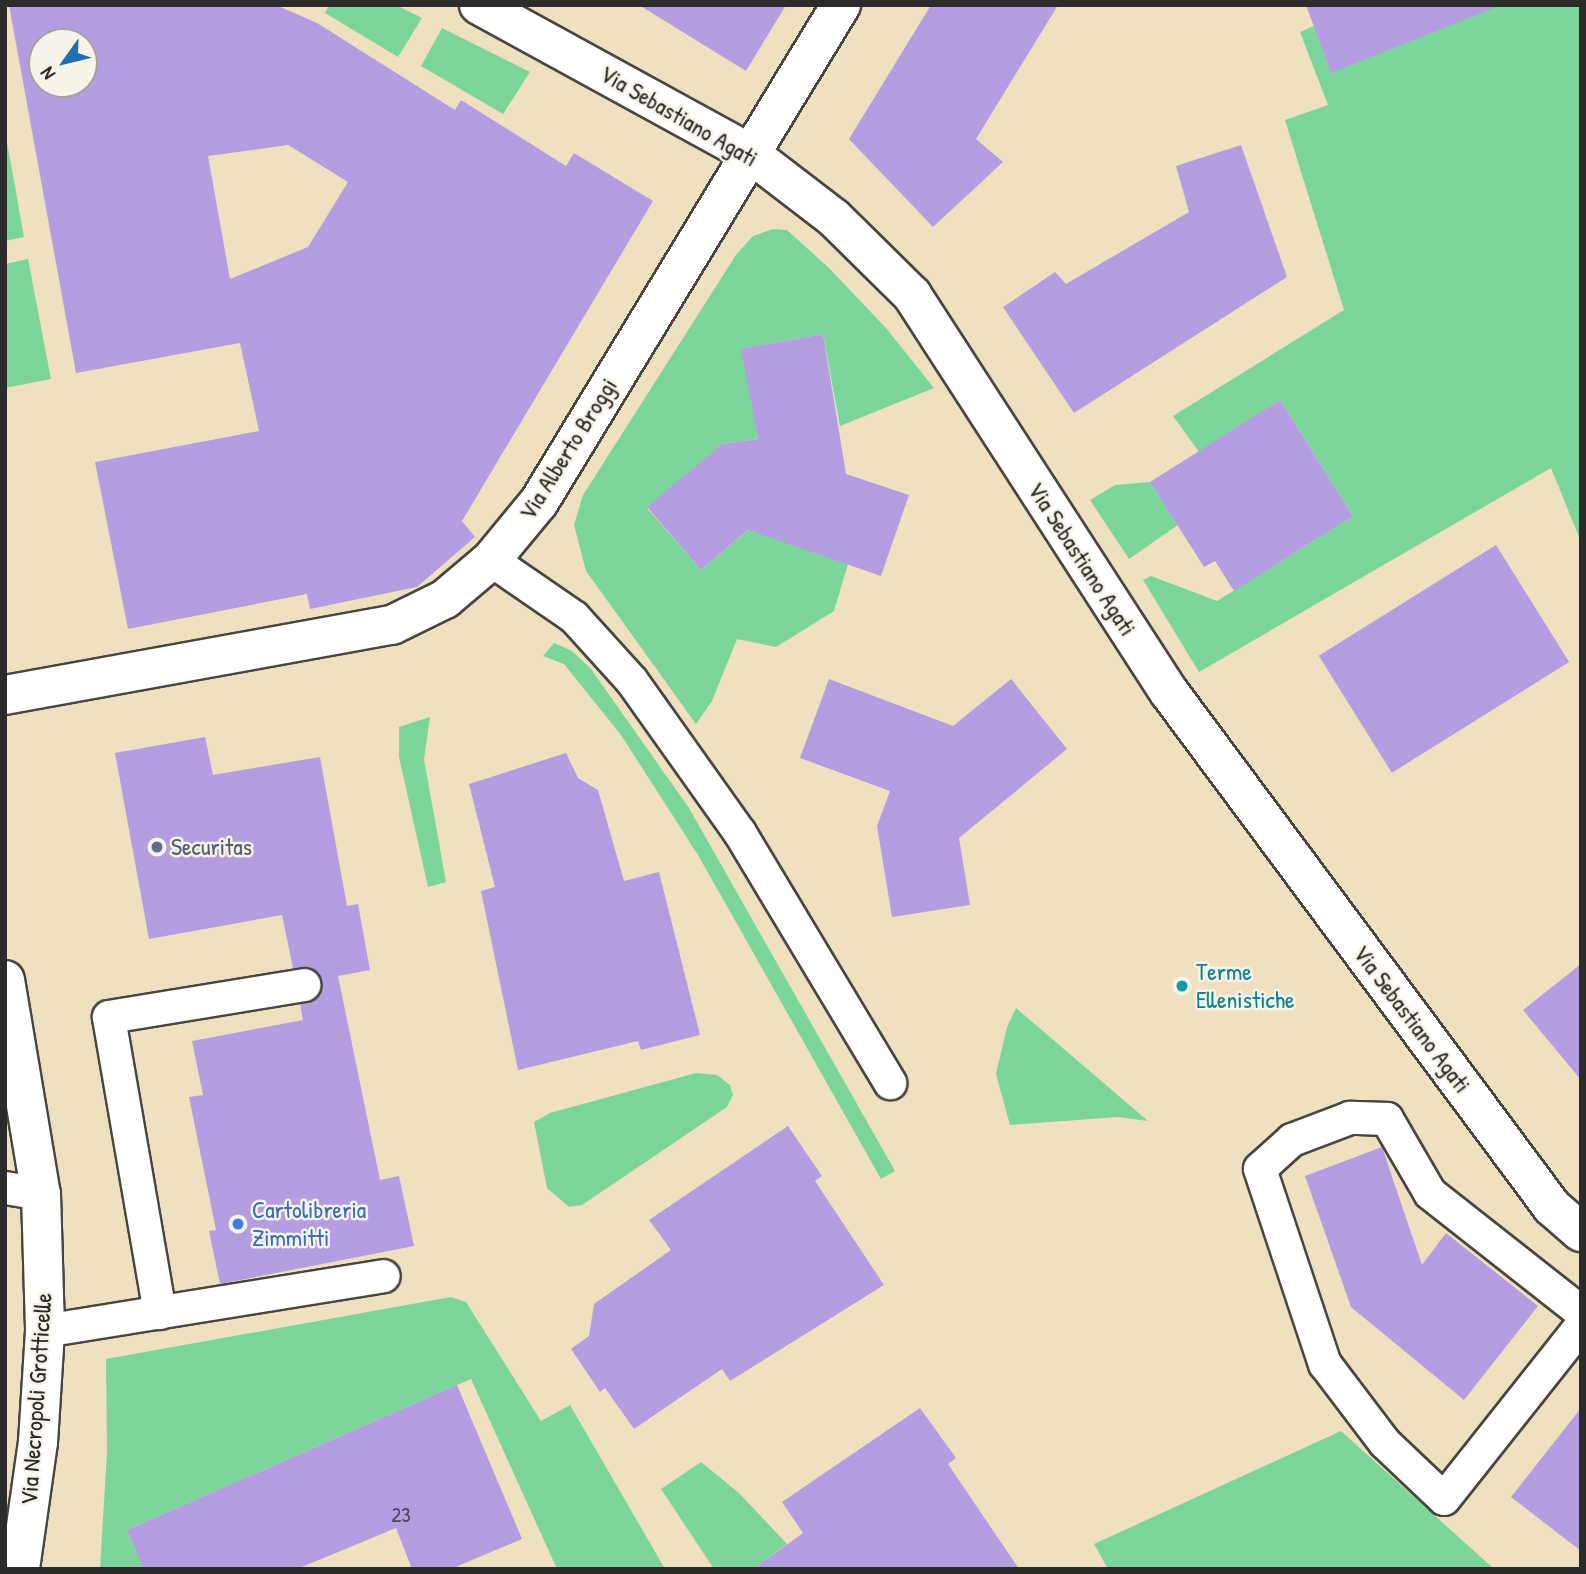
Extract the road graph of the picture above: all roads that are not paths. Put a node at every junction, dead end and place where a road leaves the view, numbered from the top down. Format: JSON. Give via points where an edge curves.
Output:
{"nodes":[{"id":1,"x":479,"y":5,"type":"edge"},
{"id":2,"x":841,"y":5,"type":"edge"},
{"id":3,"x":748,"y":152,"type":"junction"},
{"id":4,"x":491,"y":560,"type":"junction"},
{"id":5,"x":5,"y":695,"type":"edge"},
{"id":6,"x":304,"y":985,"type":"dead end"},
{"id":7,"x":7,"y":999,"type":"edge"},
{"id":8,"x":890,"y":1083,"type":"dead end"},
{"id":9,"x":23,"y":1191,"type":"edge"},
{"id":10,"x":1581,"y":1232,"type":"edge"},
{"id":11,"x":384,"y":1276,"type":"dead end"},
{"id":12,"x":1581,"y":1312,"type":"edge"},
{"id":13,"x":159,"y":1313,"type":"junction"},
{"id":14,"x":1581,"y":1326,"type":"edge"},
{"id":15,"x":45,"y":1331,"type":"junction"},
{"id":16,"x":20,"y":1569,"type":"edge"}],
"edges":[{"from":1,"to":3,"type":"street","name":"Via Sebastiano Agati"},
{"from":2,"to":3,"type":"street","name":"Via Alberto Broggi"},
{"from":3,"to":4,"type":"street","name":"Via Alberto Broggi","via":[[539,502]]},
{"from":3,"to":10,"type":"street","name":"Via Sebastiano Agati","via":[[834,218],[912,295],[1169,692],[1552,1207]]},
{"from":4,"to":5,"type":"street","name":"Via Alberto Broggi","via":[[445,599],[392,625]]},
{"from":4,"to":8,"type":"lane","via":[[574,617],[632,681],[740,833]]},
{"from":6,"to":13,"type":"lane","via":[[109,1017]]},
{"from":7,"to":9,"type":"street","name":"Via Necropoli Grotticelle"},
{"from":9,"to":15,"type":"street","name":"Via Necropoli Grotticelle"},
{"from":11,"to":13,"type":"lane"},
{"from":12,"to":14,"type":"lane","via":[[1430,1193],[1387,1119],[1350,1118],[1292,1140],[1260,1169],[1325,1364],[1377,1434],[1444,1499]]},
{"from":13,"to":15,"type":"lane"},
{"from":15,"to":16,"type":"street","name":"Via Necropoli Grotticelle","via":[[38,1442]]}]}
